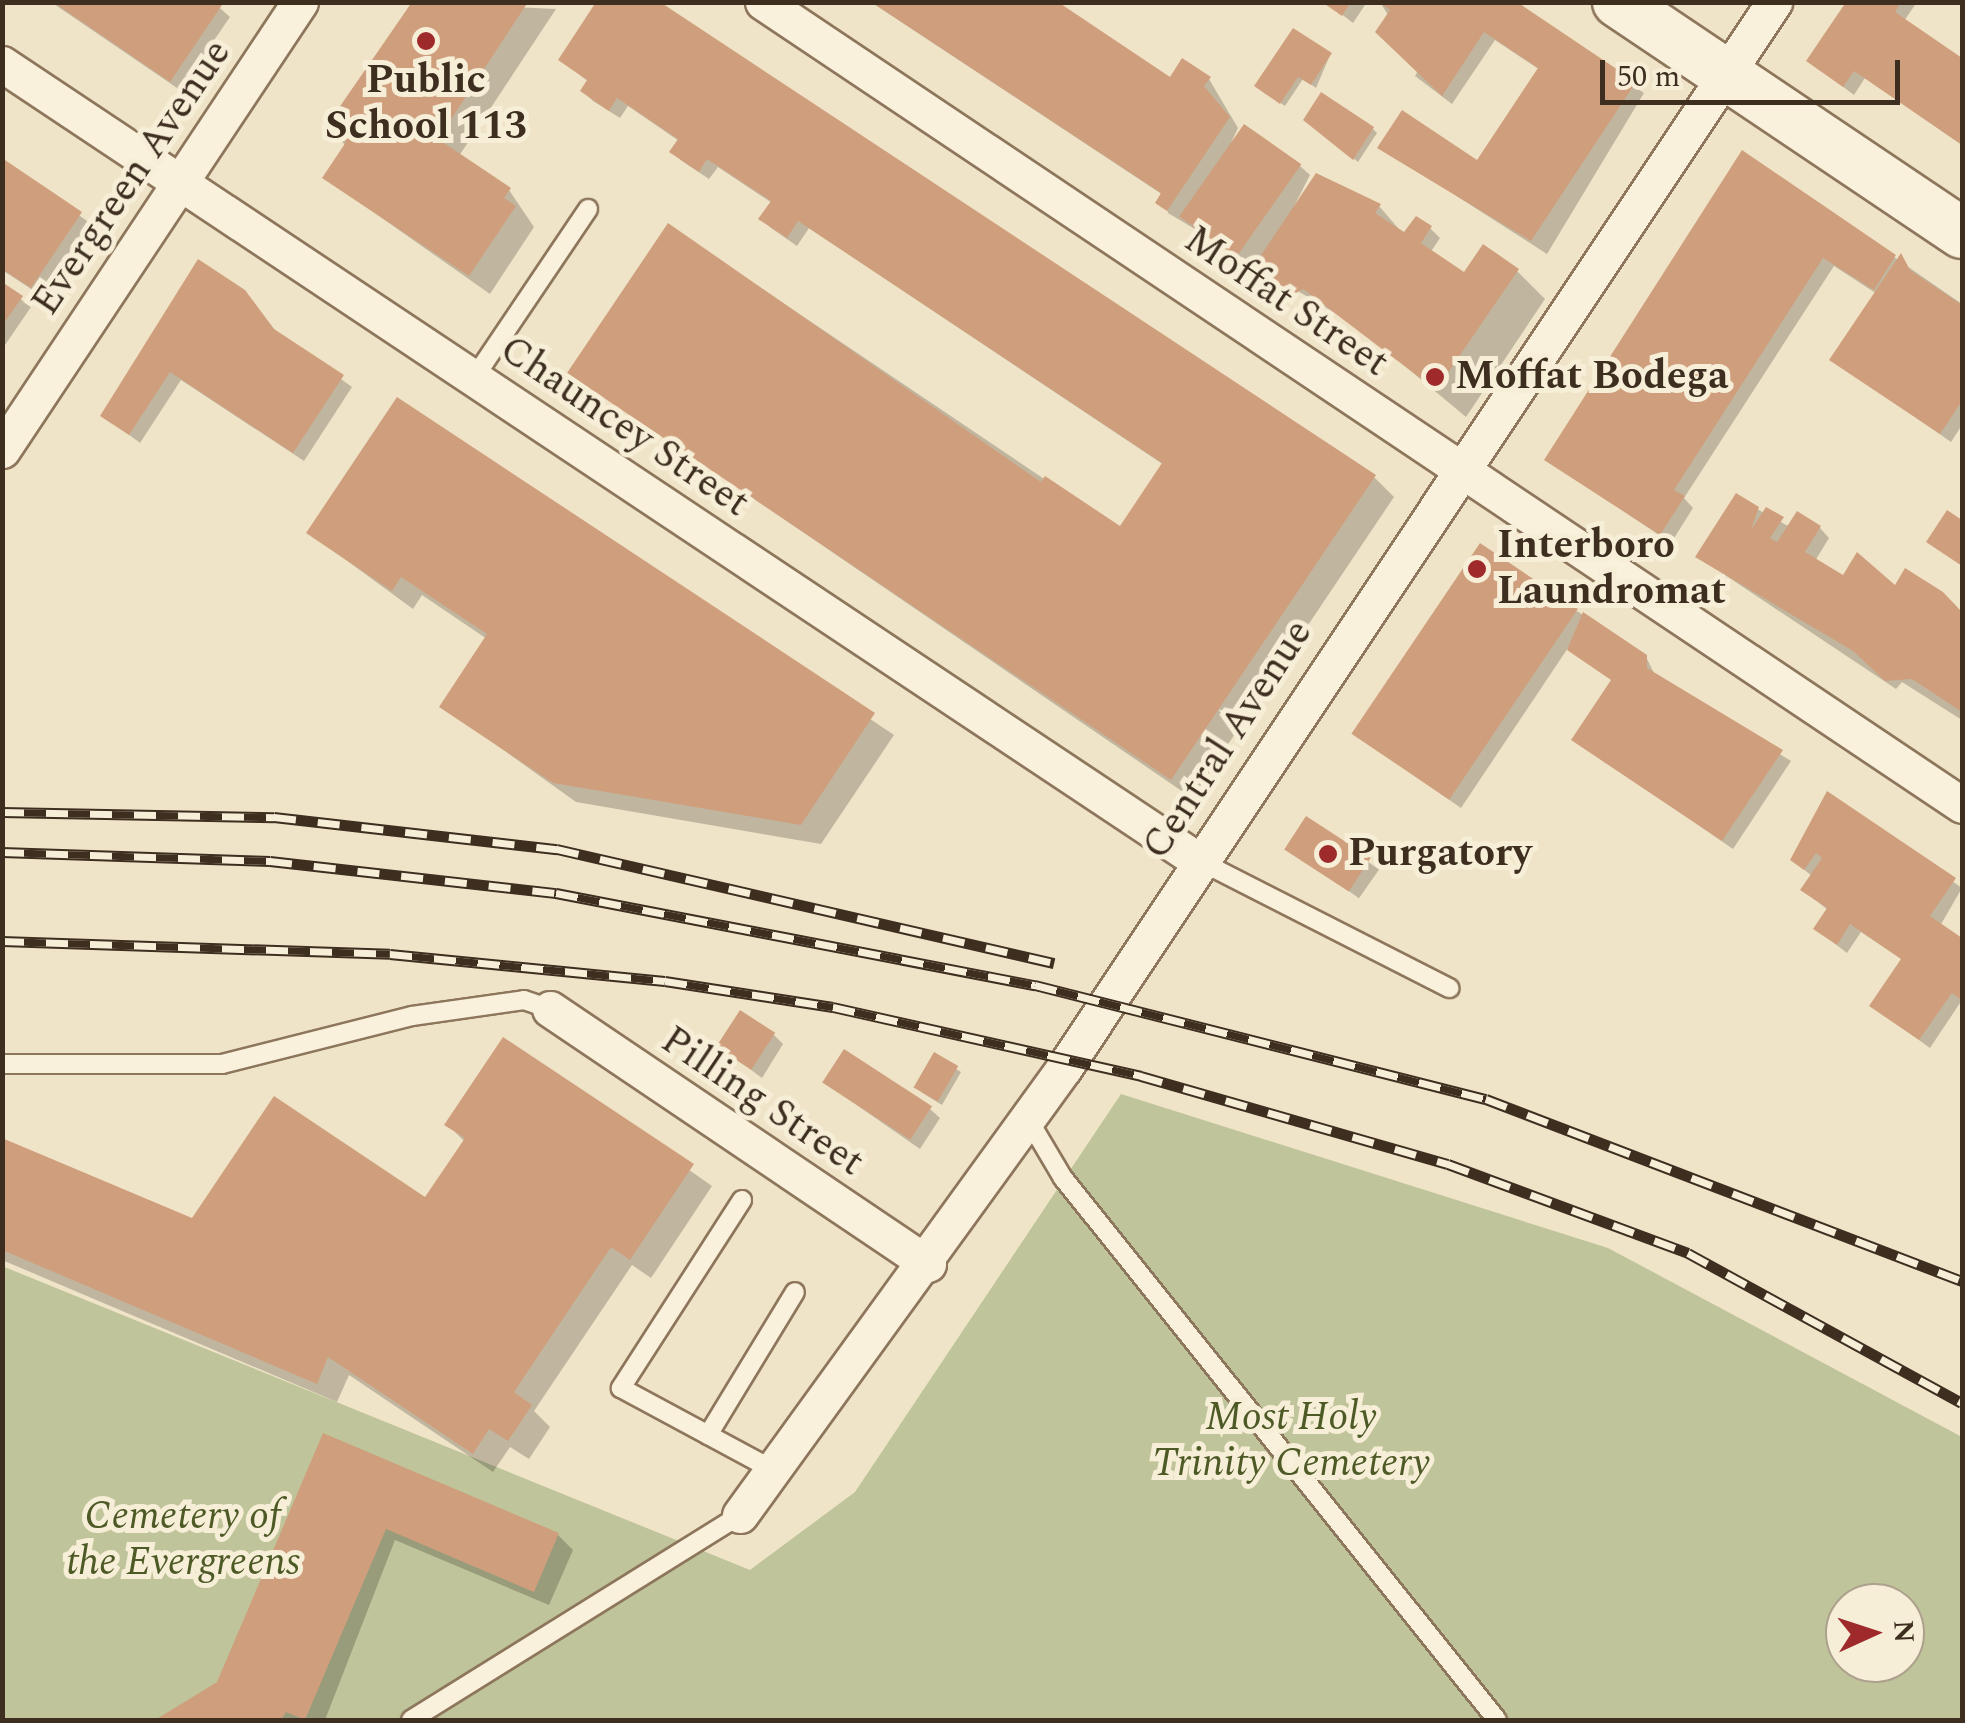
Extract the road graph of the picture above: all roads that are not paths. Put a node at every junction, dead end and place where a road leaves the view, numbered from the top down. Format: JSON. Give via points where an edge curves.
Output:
{"nodes":[{"id":1,"x":300,"y":2,"type":"edge"},
{"id":2,"x":763,"y":2,"type":"edge"},
{"id":3,"x":1618,"y":2,"type":"edge"},
{"id":4,"x":1774,"y":2,"type":"edge"},
{"id":5,"x":2,"y":64,"type":"edge"},
{"id":6,"x":1727,"y":76,"type":"junction"},
{"id":7,"x":180,"y":183,"type":"junction"},
{"id":8,"x":588,"y":209,"type":"dead end"},
{"id":9,"x":1962,"y":234,"type":"edge"},
{"id":10,"x":474,"y":378,"type":"junction"},
{"id":11,"x":2,"y":450,"type":"edge"},
{"id":12,"x":1458,"y":468,"type":"junction"},
{"id":13,"x":1962,"y":805,"type":"edge"},
{"id":14,"x":1199,"y":861,"type":"junction"},
{"id":15,"x":1448,"y":988,"type":"dead end"},
{"id":16,"x":550,"y":1009,"type":"joint"},
{"id":17,"x":2,"y":1064,"type":"edge"},
{"id":18,"x":1028,"y":1119,"type":"junction"},
{"id":19,"x":742,"y":1200,"type":"dead end"},
{"id":20,"x":928,"y":1264,"type":"junction"},
{"id":21,"x":795,"y":1292,"type":"dead end"},
{"id":22,"x":708,"y":1435,"type":"junction"},
{"id":23,"x":774,"y":1470,"type":"junction"},
{"id":24,"x":740,"y":1515,"type":"joint"},
{"id":25,"x":412,"y":1720,"type":"edge"},
{"id":26,"x":1497,"y":1720,"type":"edge"}],
"edges":[{"from":1,"to":7,"type":"street","name":"Evergreen Avenue"},
{"from":2,"to":12,"type":"street","name":"Moffat Street"},
{"from":3,"to":6,"type":"main road"},
{"from":4,"to":6,"type":"street","name":"Central Avenue"},
{"from":5,"to":7,"type":"street","name":"Chauncey Street"},
{"from":6,"to":9,"type":"main road"},
{"from":6,"to":12,"type":"street","name":"Central Avenue"},
{"from":7,"to":10,"type":"street","name":"Chauncey Street"},
{"from":7,"to":11,"type":"street","name":"Evergreen Avenue"},
{"from":8,"to":10,"type":"lane"},
{"from":10,"to":14,"type":"street","name":"Chauncey Street"},
{"from":12,"to":13,"type":"street","name":"Moffat Street"},
{"from":12,"to":14,"type":"street","name":"Central Avenue"},
{"from":14,"to":15,"type":"lane"},
{"from":14,"to":18,"type":"street","name":"Central Avenue"},
{"from":16,"to":17,"type":"lane","via":[[524,1000],[412,1016],[222,1064]]},
{"from":16,"to":20,"type":"street","name":"Pilling Street"},
{"from":18,"to":20,"type":"street","name":"Central Avenue"},
{"from":18,"to":26,"type":"lane","via":[[1064,1178]]},
{"from":19,"to":22,"type":"lane","via":[[622,1388]]},
{"from":20,"to":23,"type":"street","name":"Central Avenue"},
{"from":21,"to":22,"type":"lane"},
{"from":22,"to":23,"type":"lane"},
{"from":23,"to":24,"type":"street","name":"Central Avenue"},
{"from":24,"to":25,"type":"lane"}]}
